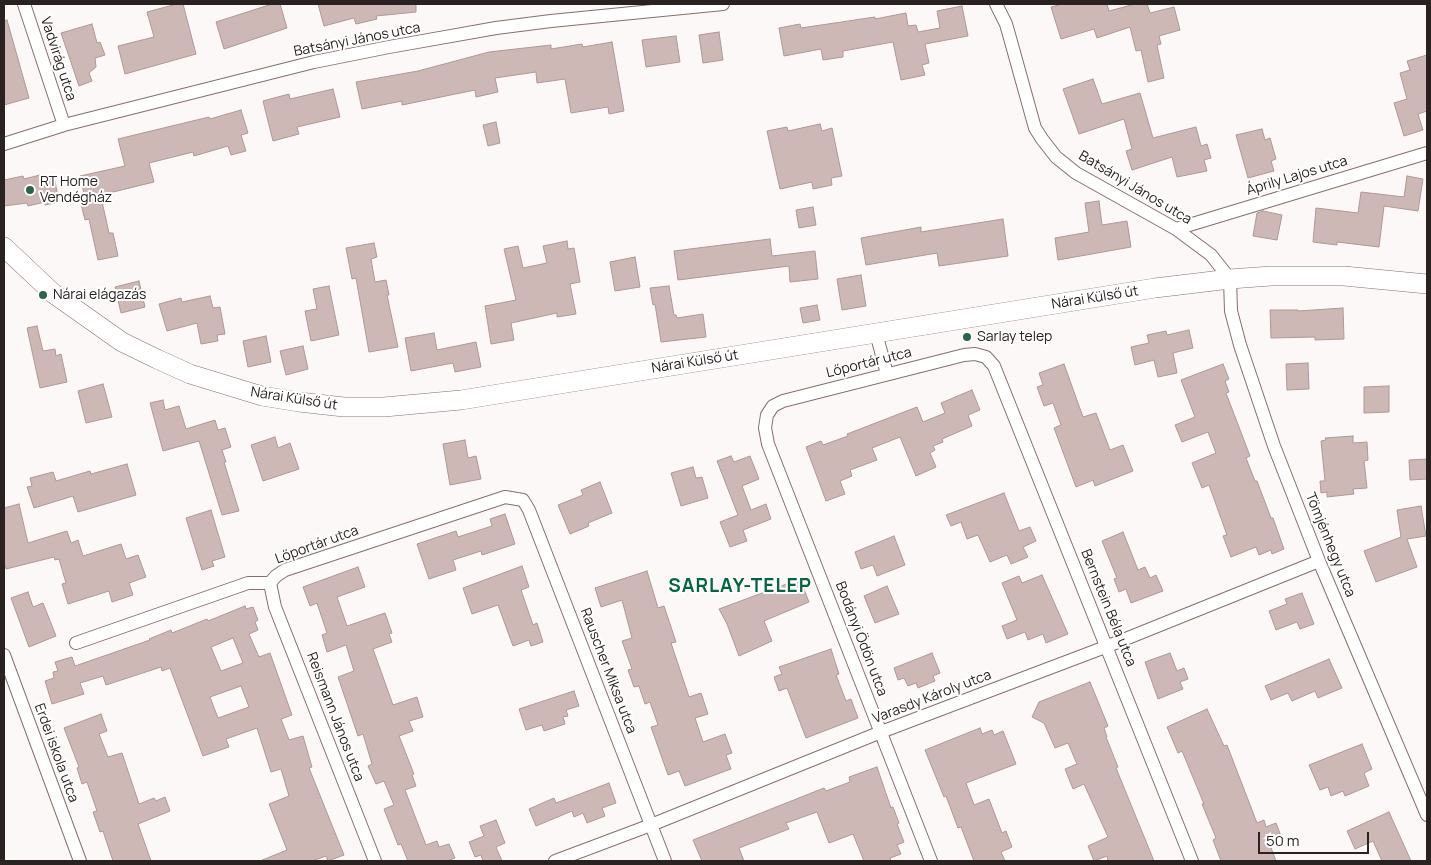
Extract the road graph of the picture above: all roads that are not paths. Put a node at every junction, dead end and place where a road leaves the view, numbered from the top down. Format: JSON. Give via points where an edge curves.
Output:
{"nodes":[{"id":1,"x":24,"y":4,"type":"edge"},
{"id":2,"x":723,"y":4,"type":"edge"},
{"id":3,"x":996,"y":4,"type":"edge"},
{"id":4,"x":64,"y":124,"type":"junction"},
{"id":5,"x":4,"y":144,"type":"edge"},
{"id":6,"x":1427,"y":153,"type":"edge"},
{"id":7,"x":1176,"y":229,"type":"junction"},
{"id":8,"x":4,"y":247,"type":"edge"},
{"id":9,"x":1230,"y":279,"type":"junction"},
{"id":10,"x":1427,"y":284,"type":"edge"},
{"id":11,"x":876,"y":333,"type":"junction"},
{"id":12,"x":994,"y":366,"type":"joint"},
{"id":13,"x":887,"y":374,"type":"junction"},
{"id":14,"x":765,"y":428,"type":"joint"},
{"id":15,"x":515,"y":498,"type":"joint"},
{"id":16,"x":1319,"y":561,"type":"junction"},
{"id":17,"x":270,"y":583,"type":"junction"},
{"id":18,"x":76,"y":643,"type":"dead end"},
{"id":19,"x":1108,"y":646,"type":"junction"},
{"id":20,"x":4,"y":655,"type":"edge"},
{"id":21,"x":881,"y":732,"type":"junction"},
{"id":22,"x":1427,"y":815,"type":"edge"},
{"id":23,"x":651,"y":825,"type":"junction"},
{"id":24,"x":80,"y":861,"type":"edge"},
{"id":25,"x":375,"y":861,"type":"edge"},
{"id":26,"x":555,"y":861,"type":"edge"},
{"id":27,"x":665,"y":861,"type":"edge"},
{"id":28,"x":931,"y":861,"type":"edge"},
{"id":29,"x":1192,"y":861,"type":"edge"}],
"edges":[{"from":1,"to":4,"type":"street","name":"Vadvirág utca"},
{"from":2,"to":4,"type":"street","name":"Batsányi János utca","via":[[496,28],[389,47],[314,62]]},
{"from":3,"to":7,"type":"street","name":"Batsányi János utca","via":[[1006,24],[1030,114],[1042,140],[1076,173]]},
{"from":4,"to":5,"type":"street","name":"Batsányi János utca"},
{"from":6,"to":7,"type":"street","name":"Áprily Lajos utca"},
{"from":7,"to":9,"type":"street","name":"Batsányi János utca","via":[[1211,255]]},
{"from":8,"to":11,"type":"street","name":"Nárai Külső út","via":[[68,304],[122,342],[156,359],[190,374],[262,396],[344,407],[461,400]]},
{"from":9,"to":10,"type":"street","name":"Nárai Külső út","via":[[1344,276]]},
{"from":9,"to":11,"type":"street","name":"Nárai Külső út"},
{"from":9,"to":16,"type":"street","name":"Tömjénhegy utca","via":[[1231,311],[1240,345],[1274,446]]},
{"from":11,"to":13,"type":"street"},
{"from":12,"to":13,"type":"street","name":"Lőportár utca","via":[[986,357],[964,354]]},
{"from":12,"to":19,"type":"street","name":"Bernstein Béla utca"},
{"from":13,"to":14,"type":"street","name":"Lőportár utca","via":[[783,401],[773,406],[767,415]]},
{"from":14,"to":21,"type":"street","name":"Bodányi Ödön utca","via":[[768,444]]},
{"from":15,"to":17,"type":"street","name":"Lőportár utca","via":[[505,497],[285,570]]},
{"from":15,"to":23,"type":"street","name":"Rauscher Miksa utca","via":[[523,500],[529,510]]},
{"from":16,"to":19,"type":"street","name":"Varasdy Károly utca"},
{"from":16,"to":22,"type":"street","name":"Tömjénhegy utca"},
{"from":17,"to":18,"type":"street","name":"Lőportár utca","via":[[248,583]]},
{"from":17,"to":25,"type":"street","name":"Reismann János utca","via":[[275,606]]},
{"from":19,"to":21,"type":"street","name":"Varasdy Károly utca"},
{"from":19,"to":29,"type":"street","name":"Bernstein Béla utca"},
{"from":20,"to":24,"type":"street","name":"Erdei iskola utca"},
{"from":21,"to":23,"type":"street","name":"Varasdy Károly utca"},
{"from":21,"to":28,"type":"street","name":"Bodányi Ödön utca"},
{"from":23,"to":26,"type":"street","name":"Varasdy Károly utca"},
{"from":23,"to":27,"type":"street","name":"Rauscher Miksa utca"}]}
